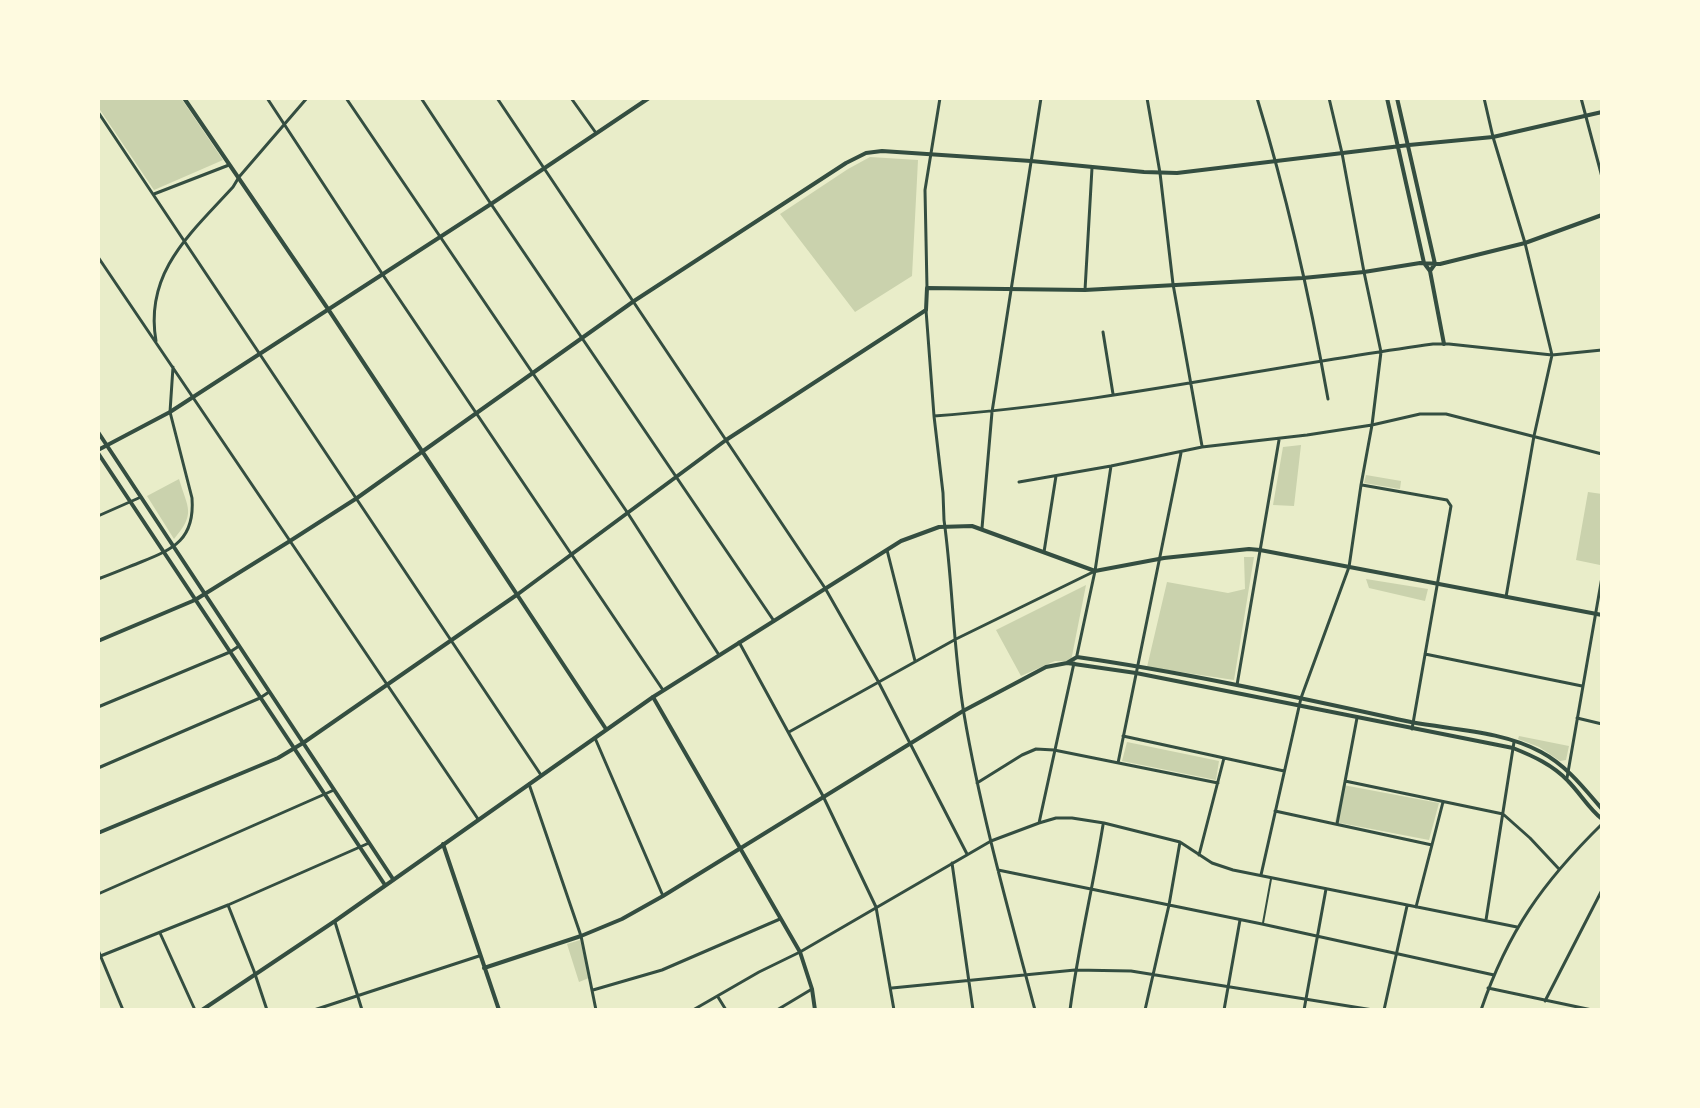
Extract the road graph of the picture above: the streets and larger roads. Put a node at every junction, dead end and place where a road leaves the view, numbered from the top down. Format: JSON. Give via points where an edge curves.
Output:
{"nodes":[{"id":1,"x":184,"y":98,"type":"edge"},
{"id":2,"x":267,"y":98,"type":"edge"},
{"id":3,"x":307,"y":98,"type":"edge"},
{"id":4,"x":346,"y":98,"type":"edge"},
{"id":5,"x":421,"y":98,"type":"edge"},
{"id":6,"x":497,"y":98,"type":"edge"},
{"id":7,"x":571,"y":98,"type":"edge"},
{"id":8,"x":649,"y":98,"type":"edge"},
{"id":9,"x":940,"y":98,"type":"edge"},
{"id":10,"x":1041,"y":98,"type":"edge"},
{"id":11,"x":1147,"y":98,"type":"edge"},
{"id":12,"x":1257,"y":98,"type":"edge"},
{"id":13,"x":1329,"y":98,"type":"edge"},
{"id":14,"x":1387,"y":98,"type":"edge"},
{"id":15,"x":1397,"y":98,"type":"edge"},
{"id":16,"x":1581,"y":98,"type":"edge"},
{"id":17,"x":1486,"y":99,"type":"edge"},
{"id":18,"x":98,"y":112,"type":"edge"},
{"id":19,"x":1602,"y":112,"type":"edge"},
{"id":20,"x":1585,"y":116,"type":"junction"},
{"id":21,"x":285,"y":124,"type":"junction"},
{"id":22,"x":596,"y":133,"type":"junction"},
{"id":23,"x":1493,"y":137,"type":"junction"},
{"id":24,"x":1409,"y":145,"type":"junction"},
{"id":25,"x":1399,"y":146,"type":"junction"},
{"id":26,"x":1342,"y":153,"type":"junction"},
{"id":27,"x":930,"y":154,"type":"junction"},
{"id":28,"x":1031,"y":161,"type":"junction"},
{"id":29,"x":1276,"y":161,"type":"junction"},
{"id":30,"x":229,"y":165,"type":"junction"},
{"id":31,"x":1092,"y":168,"type":"junction"},
{"id":32,"x":544,"y":169,"type":"junction"},
{"id":33,"x":1160,"y":173,"type":"junction"},
{"id":34,"x":239,"y":177,"type":"junction"},
{"id":35,"x":1602,"y":177,"type":"edge"},
{"id":36,"x":154,"y":194,"type":"junction"},
{"id":37,"x":491,"y":204,"type":"junction"},
{"id":38,"x":1602,"y":215,"type":"edge"},
{"id":39,"x":440,"y":237,"type":"junction"},
{"id":40,"x":185,"y":239,"type":"junction"},
{"id":41,"x":1525,"y":243,"type":"junction"},
{"id":42,"x":98,"y":257,"type":"edge"},
{"id":43,"x":1424,"y":263,"type":"junction"},
{"id":44,"x":1435,"y":264,"type":"junction"},
{"id":45,"x":1430,"y":271,"type":"junction"},
{"id":46,"x":1364,"y":272,"type":"junction"},
{"id":47,"x":383,"y":275,"type":"junction"},
{"id":48,"x":1303,"y":278,"type":"junction"},
{"id":49,"x":1173,"y":284,"type":"junction"},
{"id":50,"x":927,"y":288,"type":"junction"},
{"id":51,"x":1011,"y":290,"type":"junction"},
{"id":52,"x":1085,"y":290,"type":"junction"},
{"id":53,"x":634,"y":301,"type":"junction"},
{"id":54,"x":328,"y":309,"type":"junction"},
{"id":55,"x":926,"y":310,"type":"junction"},
{"id":56,"x":1103,"y":332,"type":"dead end"},
{"id":57,"x":582,"y":338,"type":"junction"},
{"id":58,"x":156,"y":343,"type":"junction"},
{"id":59,"x":1444,"y":344,"type":"junction"},
{"id":60,"x":1602,"y":350,"type":"edge"},
{"id":61,"x":1381,"y":352,"type":"junction"},
{"id":62,"x":259,"y":354,"type":"junction"},
{"id":63,"x":1552,"y":355,"type":"junction"},
{"id":64,"x":1321,"y":361,"type":"junction"},
{"id":65,"x":173,"y":367,"type":"junction"},
{"id":66,"x":533,"y":373,"type":"junction"},
{"id":67,"x":1192,"y":382,"type":"junction"},
{"id":68,"x":1113,"y":394,"type":"junction"},
{"id":69,"x":193,"y":396,"type":"junction"},
{"id":70,"x":1328,"y":399,"type":"dead end"},
{"id":71,"x":170,"y":412,"type":"junction"},
{"id":72,"x":477,"y":412,"type":"junction"},
{"id":73,"x":992,"y":412,"type":"junction"},
{"id":74,"x":934,"y":416,"type":"junction"},
{"id":75,"x":1372,"y":425,"type":"junction"},
{"id":76,"x":98,"y":432,"type":"edge"},
{"id":77,"x":1534,"y":436,"type":"junction"},
{"id":78,"x":1279,"y":439,"type":"junction"},
{"id":79,"x":726,"y":440,"type":"junction"},
{"id":80,"x":107,"y":446,"type":"junction"},
{"id":81,"x":1202,"y":447,"type":"junction"},
{"id":82,"x":421,"y":450,"type":"junction"},
{"id":83,"x":98,"y":452,"type":"edge"},
{"id":84,"x":1181,"y":453,"type":"junction"},
{"id":85,"x":1602,"y":454,"type":"edge"},
{"id":86,"x":1111,"y":466,"type":"junction"},
{"id":87,"x":676,"y":476,"type":"junction"},
{"id":88,"x":1056,"y":476,"type":"junction"},
{"id":89,"x":1019,"y":482,"type":"dead end"},
{"id":90,"x":1361,"y":485,"type":"junction"},
{"id":91,"x":141,"y":497,"type":"junction"},
{"id":92,"x":357,"y":498,"type":"junction"},
{"id":93,"x":131,"y":503,"type":"junction"},
{"id":94,"x":627,"y":512,"type":"junction"},
{"id":95,"x":98,"y":516,"type":"edge"},
{"id":96,"x":945,"y":526,"type":"junction"},
{"id":97,"x":982,"y":528,"type":"junction"},
{"id":98,"x":290,"y":541,"type":"junction"},
{"id":99,"x":174,"y":547,"type":"junction"},
{"id":100,"x":887,"y":550,"type":"junction"},
{"id":101,"x":1260,"y":550,"type":"junction"},
{"id":102,"x":1044,"y":552,"type":"junction"},
{"id":103,"x":164,"y":553,"type":"junction"},
{"id":104,"x":571,"y":553,"type":"junction"},
{"id":105,"x":1159,"y":559,"type":"junction"},
{"id":106,"x":1349,"y":567,"type":"junction"},
{"id":107,"x":1095,"y":571,"type":"junction"},
{"id":108,"x":1602,"y":577,"type":"edge"},
{"id":109,"x":98,"y":579,"type":"edge"},
{"id":110,"x":1437,"y":584,"type":"junction"},
{"id":111,"x":825,"y":588,"type":"junction"},
{"id":112,"x":518,"y":594,"type":"junction"},
{"id":113,"x":205,"y":595,"type":"junction"},
{"id":114,"x":1506,"y":597,"type":"junction"},
{"id":115,"x":195,"y":600,"type":"junction"},
{"id":116,"x":1595,"y":614,"type":"junction"},
{"id":117,"x":1602,"y":615,"type":"edge"},
{"id":118,"x":774,"y":621,"type":"junction"},
{"id":119,"x":956,"y":639,"type":"junction"},
{"id":120,"x":98,"y":641,"type":"edge"},
{"id":121,"x":452,"y":641,"type":"junction"},
{"id":122,"x":739,"y":642,"type":"junction"},
{"id":123,"x":239,"y":646,"type":"junction"},
{"id":124,"x":230,"y":652,"type":"junction"},
{"id":125,"x":1425,"y":654,"type":"junction"},
{"id":126,"x":719,"y":655,"type":"junction"},
{"id":127,"x":1077,"y":657,"type":"junction"},
{"id":128,"x":915,"y":661,"type":"junction"},
{"id":129,"x":1070,"y":664,"type":"junction"},
{"id":130,"x":1138,"y":666,"type":"junction"},
{"id":131,"x":1136,"y":673,"type":"junction"},
{"id":132,"x":878,"y":681,"type":"junction"},
{"id":133,"x":386,"y":684,"type":"junction"},
{"id":134,"x":1237,"y":685,"type":"junction"},
{"id":135,"x":1583,"y":686,"type":"junction"},
{"id":136,"x":663,"y":690,"type":"junction"},
{"id":137,"x":269,"y":692,"type":"junction"},
{"id":138,"x":653,"y":697,"type":"junction"},
{"id":139,"x":260,"y":698,"type":"junction"},
{"id":140,"x":1301,"y":698,"type":"junction"},
{"id":141,"x":1299,"y":705,"type":"junction"},
{"id":142,"x":98,"y":707,"type":"edge"},
{"id":143,"x":963,"y":711,"type":"junction"},
{"id":144,"x":1357,"y":718,"type":"junction"},
{"id":145,"x":1577,"y":718,"type":"junction"},
{"id":146,"x":1414,"y":722,"type":"junction"},
{"id":147,"x":1602,"y":724,"type":"edge"},
{"id":148,"x":606,"y":729,"type":"junction"},
{"id":149,"x":1412,"y":729,"type":"junction"},
{"id":150,"x":789,"y":732,"type":"junction"},
{"id":151,"x":1123,"y":736,"type":"junction"},
{"id":152,"x":595,"y":737,"type":"junction"},
{"id":153,"x":1514,"y":740,"type":"junction"},
{"id":154,"x":303,"y":743,"type":"junction"},
{"id":155,"x":910,"y":743,"type":"junction"},
{"id":156,"x":294,"y":748,"type":"junction"},
{"id":157,"x":1513,"y":748,"type":"junction"},
{"id":158,"x":1054,"y":750,"type":"junction"},
{"id":159,"x":1224,"y":758,"type":"junction"},
{"id":160,"x":1118,"y":763,"type":"junction"},
{"id":161,"x":98,"y":768,"type":"edge"},
{"id":162,"x":1569,"y":770,"type":"junction"},
{"id":163,"x":1284,"y":771,"type":"junction"},
{"id":164,"x":541,"y":775,"type":"junction"},
{"id":165,"x":1567,"y":779,"type":"junction"},
{"id":166,"x":1345,"y":781,"type":"junction"},
{"id":167,"x":529,"y":783,"type":"junction"},
{"id":168,"x":977,"y":783,"type":"junction"},
{"id":169,"x":1218,"y":783,"type":"junction"},
{"id":170,"x":334,"y":790,"type":"junction"},
{"id":171,"x":325,"y":795,"type":"junction"},
{"id":172,"x":823,"y":796,"type":"junction"},
{"id":173,"x":1443,"y":801,"type":"junction"},
{"id":174,"x":1602,"y":809,"type":"edge"},
{"id":175,"x":1275,"y":811,"type":"junction"},
{"id":176,"x":1503,"y":814,"type":"junction"},
{"id":177,"x":478,"y":819,"type":"junction"},
{"id":178,"x":1602,"y":821,"type":"edge"},
{"id":179,"x":1039,"y":823,"type":"junction"},
{"id":180,"x":1104,"y":823,"type":"junction"},
{"id":181,"x":1337,"y":825,"type":"junction"},
{"id":182,"x":98,"y":833,"type":"edge"},
{"id":183,"x":991,"y":841,"type":"junction"},
{"id":184,"x":1180,"y":842,"type":"junction"},
{"id":185,"x":369,"y":843,"type":"junction"},
{"id":186,"x":443,"y":844,"type":"junction"},
{"id":187,"x":1432,"y":845,"type":"junction"},
{"id":188,"x":359,"y":847,"type":"junction"},
{"id":189,"x":740,"y":849,"type":"junction"},
{"id":190,"x":967,"y":854,"type":"junction"},
{"id":191,"x":1199,"y":855,"type":"junction"},
{"id":192,"x":952,"y":863,"type":"junction"},
{"id":193,"x":1559,"y":869,"type":"junction"},
{"id":194,"x":998,"y":870,"type":"junction"},
{"id":195,"x":1261,"y":875,"type":"junction"},
{"id":196,"x":1271,"y":878,"type":"junction"},
{"id":197,"x":393,"y":879,"type":"junction"},
{"id":198,"x":385,"y":885,"type":"junction"},
{"id":199,"x":1326,"y":889,"type":"junction"},
{"id":200,"x":1092,"y":890,"type":"junction"},
{"id":201,"x":1602,"y":890,"type":"edge"},
{"id":202,"x":98,"y":894,"type":"edge"},
{"id":203,"x":663,"y":896,"type":"junction"},
{"id":204,"x":228,"y":905,"type":"junction"},
{"id":205,"x":1169,"y":905,"type":"junction"},
{"id":206,"x":1407,"y":906,"type":"junction"},
{"id":207,"x":876,"y":907,"type":"junction"},
{"id":208,"x":1416,"y":907,"type":"junction"},
{"id":209,"x":782,"y":919,"type":"junction"},
{"id":210,"x":1240,"y":920,"type":"junction"},
{"id":211,"x":1486,"y":920,"type":"junction"},
{"id":212,"x":335,"y":921,"type":"junction"},
{"id":213,"x":1262,"y":924,"type":"junction"},
{"id":214,"x":1517,"y":927,"type":"junction"},
{"id":215,"x":160,"y":933,"type":"junction"},
{"id":216,"x":581,"y":936,"type":"junction"},
{"id":217,"x":1318,"y":936,"type":"junction"},
{"id":218,"x":98,"y":950,"type":"edge"},
{"id":219,"x":800,"y":952,"type":"junction"},
{"id":220,"x":1397,"y":954,"type":"junction"},
{"id":221,"x":479,"y":956,"type":"junction"},
{"id":222,"x":99,"y":957,"type":"edge"},
{"id":223,"x":484,"y":968,"type":"junction"},
{"id":224,"x":1075,"y":970,"type":"junction"},
{"id":225,"x":256,"y":974,"type":"junction"},
{"id":226,"x":1025,"y":974,"type":"junction"},
{"id":227,"x":1153,"y":975,"type":"junction"},
{"id":228,"x":1494,"y":975,"type":"junction"},
{"id":229,"x":970,"y":981,"type":"junction"},
{"id":230,"x":1228,"y":985,"type":"junction"},
{"id":231,"x":892,"y":988,"type":"junction"},
{"id":232,"x":1488,"y":988,"type":"junction"},
{"id":233,"x":812,"y":989,"type":"junction"},
{"id":234,"x":593,"y":990,"type":"junction"},
{"id":235,"x":357,"y":996,"type":"junction"},
{"id":236,"x":718,"y":997,"type":"junction"},
{"id":237,"x":1306,"y":1000,"type":"junction"},
{"id":238,"x":1545,"y":1001,"type":"junction"},
{"id":239,"x":123,"y":1010,"type":"edge"},
{"id":240,"x":195,"y":1010,"type":"edge"},
{"id":241,"x":202,"y":1010,"type":"edge"},
{"id":242,"x":267,"y":1010,"type":"edge"},
{"id":243,"x":314,"y":1010,"type":"edge"},
{"id":244,"x":362,"y":1010,"type":"edge"},
{"id":245,"x":499,"y":1010,"type":"edge"},
{"id":246,"x":596,"y":1010,"type":"edge"},
{"id":247,"x":693,"y":1010,"type":"edge"},
{"id":248,"x":726,"y":1010,"type":"edge"},
{"id":249,"x":777,"y":1010,"type":"edge"},
{"id":250,"x":815,"y":1010,"type":"edge"},
{"id":251,"x":894,"y":1010,"type":"edge"},
{"id":252,"x":973,"y":1010,"type":"edge"},
{"id":253,"x":1035,"y":1010,"type":"edge"},
{"id":254,"x":1070,"y":1010,"type":"edge"},
{"id":255,"x":1145,"y":1010,"type":"edge"},
{"id":256,"x":1224,"y":1010,"type":"edge"},
{"id":257,"x":1304,"y":1010,"type":"edge"},
{"id":258,"x":1373,"y":1010,"type":"edge"},
{"id":259,"x":1384,"y":1010,"type":"edge"},
{"id":260,"x":1481,"y":1010,"type":"edge"},
{"id":261,"x":1592,"y":1010,"type":"edge"}],
"edges":[{"from":1,"to":30,"type":"street"},
{"from":2,"to":21,"type":"street"},
{"from":3,"to":21,"type":"street"},
{"from":4,"to":39,"type":"street"},
{"from":5,"to":37,"type":"street"},
{"from":6,"to":32,"type":"street"},
{"from":7,"to":22,"type":"street"},
{"from":8,"to":22,"type":"street"},
{"from":9,"to":27,"type":"street"},
{"from":10,"to":28,"type":"street"},
{"from":11,"to":33,"type":"street"},
{"from":12,"to":29,"type":"street"},
{"from":13,"to":26,"type":"street"},
{"from":14,"to":25,"type":"street"},
{"from":15,"to":24,"type":"street"},
{"from":16,"to":20,"type":"street"},
{"from":17,"to":23,"type":"street"},
{"from":18,"to":36,"type":"street"},
{"from":19,"to":20,"type":"street"},
{"from":20,"to":23,"type":"street"},
{"from":20,"to":35,"type":"street"},
{"from":21,"to":34,"type":"street"},
{"from":21,"to":47,"type":"street"},
{"from":22,"to":32,"type":"street"},
{"from":23,"to":24,"type":"street"},
{"from":23,"to":41,"type":"street"},
{"from":24,"to":25,"type":"street"},
{"from":24,"to":44,"type":"street"},
{"from":25,"to":26,"type":"street"},
{"from":25,"to":43,"type":"street"},
{"from":26,"to":29,"type":"street"},
{"from":26,"to":46,"type":"street"},
{"from":27,"to":28,"type":"street"},
{"from":27,"to":50,"type":"street","via":[[925,190]]},
{"from":27,"to":53,"type":"street","via":[[866,153]]},
{"from":28,"to":31,"type":"street"},
{"from":28,"to":51,"type":"street"},
{"from":29,"to":33,"type":"street"},
{"from":29,"to":48,"type":"street"},
{"from":30,"to":34,"type":"street"},
{"from":30,"to":36,"type":"street"},
{"from":31,"to":33,"type":"street"},
{"from":31,"to":52,"type":"street"},
{"from":32,"to":37,"type":"street"},
{"from":32,"to":53,"type":"street"},
{"from":33,"to":49,"type":"street"},
{"from":34,"to":40,"type":"street"},
{"from":34,"to":54,"type":"street"},
{"from":36,"to":40,"type":"street"},
{"from":37,"to":39,"type":"street"},
{"from":37,"to":57,"type":"street"},
{"from":38,"to":41,"type":"street"},
{"from":39,"to":47,"type":"street"},
{"from":39,"to":66,"type":"street"},
{"from":40,"to":58,"type":"street","via":[[164,270],[156,297]]},
{"from":40,"to":62,"type":"street"},
{"from":41,"to":44,"type":"street"},
{"from":41,"to":63,"type":"street"},
{"from":42,"to":58,"type":"street"},
{"from":43,"to":44,"type":"street"},
{"from":43,"to":45,"type":"street"},
{"from":43,"to":46,"type":"street"},
{"from":44,"to":45,"type":"street"},
{"from":45,"to":59,"type":"street"},
{"from":46,"to":48,"type":"street"},
{"from":46,"to":61,"type":"street"},
{"from":47,"to":54,"type":"street"},
{"from":47,"to":72,"type":"street"},
{"from":48,"to":49,"type":"street"},
{"from":48,"to":64,"type":"street"},
{"from":49,"to":52,"type":"street"},
{"from":49,"to":67,"type":"street"},
{"from":50,"to":51,"type":"street"},
{"from":50,"to":55,"type":"street"},
{"from":51,"to":52,"type":"street"},
{"from":51,"to":73,"type":"street"},
{"from":53,"to":57,"type":"street"},
{"from":53,"to":79,"type":"street"},
{"from":54,"to":62,"type":"street"},
{"from":54,"to":82,"type":"street"},
{"from":55,"to":74,"type":"street"},
{"from":55,"to":79,"type":"street"},
{"from":56,"to":68,"type":"street"},
{"from":57,"to":66,"type":"street"},
{"from":57,"to":87,"type":"street"},
{"from":58,"to":65,"type":"street"},
{"from":59,"to":61,"type":"street"},
{"from":59,"to":63,"type":"street"},
{"from":60,"to":63,"type":"street"},
{"from":61,"to":64,"type":"street"},
{"from":61,"to":75,"type":"street"},
{"from":62,"to":69,"type":"street"},
{"from":62,"to":92,"type":"street"},
{"from":63,"to":77,"type":"street"},
{"from":64,"to":67,"type":"street"},
{"from":64,"to":70,"type":"street"},
{"from":65,"to":69,"type":"street"},
{"from":65,"to":71,"type":"street"},
{"from":66,"to":72,"type":"street"},
{"from":66,"to":94,"type":"street"},
{"from":67,"to":68,"type":"street"},
{"from":67,"to":81,"type":"street"},
{"from":68,"to":73,"type":"street"},
{"from":69,"to":71,"type":"street"},
{"from":69,"to":98,"type":"street"},
{"from":71,"to":80,"type":"street"},
{"from":71,"to":99,"type":"street","via":[[193,512]]},
{"from":72,"to":82,"type":"street"},
{"from":72,"to":104,"type":"street"},
{"from":73,"to":74,"type":"street"},
{"from":73,"to":97,"type":"street"},
{"from":74,"to":96,"type":"street"},
{"from":75,"to":77,"type":"street","via":[[1433,413]]},
{"from":75,"to":78,"type":"street"},
{"from":75,"to":90,"type":"street"},
{"from":76,"to":80,"type":"street"},
{"from":77,"to":85,"type":"street"},
{"from":77,"to":114,"type":"street"},
{"from":78,"to":81,"type":"street"},
{"from":78,"to":101,"type":"street"},
{"from":79,"to":87,"type":"street"},
{"from":79,"to":111,"type":"street"},
{"from":80,"to":83,"type":"street"},
{"from":80,"to":91,"type":"street"},
{"from":81,"to":84,"type":"street"},
{"from":82,"to":92,"type":"street"},
{"from":82,"to":112,"type":"street"},
{"from":83,"to":93,"type":"street"},
{"from":84,"to":86,"type":"street"},
{"from":84,"to":105,"type":"street"},
{"from":86,"to":88,"type":"street"},
{"from":86,"to":107,"type":"street"},
{"from":87,"to":94,"type":"street"},
{"from":87,"to":118,"type":"street"},
{"from":88,"to":89,"type":"street"},
{"from":88,"to":102,"type":"street"},
{"from":90,"to":106,"type":"street"},
{"from":90,"to":110,"type":"street","via":[[1447,500],[1451,506]]},
{"from":91,"to":93,"type":"street"},
{"from":91,"to":99,"type":"street"},
{"from":92,"to":98,"type":"street"},
{"from":92,"to":121,"type":"street"},
{"from":93,"to":95,"type":"street"},
{"from":93,"to":103,"type":"street"},
{"from":94,"to":104,"type":"street"},
{"from":94,"to":126,"type":"street"},
{"from":96,"to":97,"type":"street"},
{"from":96,"to":100,"type":"street"},
{"from":96,"to":119,"type":"street"},
{"from":97,"to":102,"type":"street"},
{"from":98,"to":113,"type":"street"},
{"from":98,"to":133,"type":"street"},
{"from":99,"to":103,"type":"street"},
{"from":99,"to":113,"type":"street"},
{"from":100,"to":111,"type":"street"},
{"from":100,"to":128,"type":"street"},
{"from":101,"to":105,"type":"street"},
{"from":101,"to":106,"type":"street"},
{"from":101,"to":134,"type":"street"},
{"from":102,"to":107,"type":"street"},
{"from":103,"to":109,"type":"street"},
{"from":103,"to":115,"type":"street"},
{"from":104,"to":112,"type":"street"},
{"from":104,"to":136,"type":"street"},
{"from":105,"to":107,"type":"street"},
{"from":105,"to":130,"type":"street"},
{"from":106,"to":110,"type":"street"},
{"from":106,"to":140,"type":"street"},
{"from":107,"to":119,"type":"street"},
{"from":107,"to":127,"type":"street"},
{"from":108,"to":116,"type":"street"},
{"from":110,"to":114,"type":"street"},
{"from":110,"to":125,"type":"street"},
{"from":111,"to":118,"type":"street"},
{"from":111,"to":132,"type":"street"},
{"from":112,"to":121,"type":"street"},
{"from":112,"to":148,"type":"street"},
{"from":113,"to":115,"type":"street"},
{"from":113,"to":123,"type":"street"},
{"from":114,"to":116,"type":"street"},
{"from":115,"to":120,"type":"street"},
{"from":115,"to":124,"type":"street"},
{"from":116,"to":117,"type":"street"},
{"from":116,"to":135,"type":"street"},
{"from":118,"to":122,"type":"street"},
{"from":119,"to":128,"type":"street"},
{"from":119,"to":143,"type":"street"},
{"from":121,"to":133,"type":"street"},
{"from":121,"to":164,"type":"street"},
{"from":122,"to":126,"type":"street"},
{"from":122,"to":150,"type":"street"},
{"from":123,"to":124,"type":"street"},
{"from":123,"to":137,"type":"street"},
{"from":124,"to":139,"type":"street"},
{"from":124,"to":142,"type":"street"},
{"from":125,"to":135,"type":"street"},
{"from":125,"to":146,"type":"street"},
{"from":126,"to":136,"type":"street"},
{"from":127,"to":129,"type":"street"},
{"from":127,"to":130,"type":"street"},
{"from":128,"to":132,"type":"street"},
{"from":129,"to":131,"type":"street"},
{"from":129,"to":143,"type":"street","via":[[1046,667]]},
{"from":129,"to":158,"type":"street"},
{"from":130,"to":131,"type":"street"},
{"from":130,"to":134,"type":"street"},
{"from":131,"to":141,"type":"street"},
{"from":131,"to":151,"type":"street"},
{"from":132,"to":150,"type":"street"},
{"from":132,"to":155,"type":"street"},
{"from":133,"to":154,"type":"street"},
{"from":133,"to":177,"type":"street"},
{"from":134,"to":140,"type":"street"},
{"from":135,"to":145,"type":"street"},
{"from":136,"to":138,"type":"street"},
{"from":137,"to":139,"type":"street"},
{"from":137,"to":154,"type":"street"},
{"from":138,"to":148,"type":"street"},
{"from":138,"to":189,"type":"street"},
{"from":139,"to":156,"type":"street"},
{"from":139,"to":161,"type":"street"},
{"from":140,"to":141,"type":"street"},
{"from":140,"to":146,"type":"street"},
{"from":141,"to":144,"type":"street"},
{"from":141,"to":163,"type":"street"},
{"from":143,"to":155,"type":"street"},
{"from":143,"to":168,"type":"street"},
{"from":144,"to":149,"type":"street"},
{"from":144,"to":166,"type":"street"},
{"from":145,"to":147,"type":"street"},
{"from":145,"to":162,"type":"street"},
{"from":146,"to":149,"type":"street"},
{"from":146,"to":153,"type":"street"},
{"from":148,"to":152,"type":"street"},
{"from":149,"to":157,"type":"street"},
{"from":150,"to":172,"type":"street"},
{"from":151,"to":159,"type":"street"},
{"from":151,"to":160,"type":"street"},
{"from":152,"to":164,"type":"street"},
{"from":152,"to":203,"type":"street"},
{"from":153,"to":157,"type":"street"},
{"from":153,"to":162,"type":"street"},
{"from":154,"to":156,"type":"street"},
{"from":154,"to":170,"type":"street"},
{"from":155,"to":172,"type":"street"},
{"from":155,"to":190,"type":"street"},
{"from":156,"to":171,"type":"street"},
{"from":156,"to":182,"type":"street"},
{"from":157,"to":165,"type":"street"},
{"from":157,"to":176,"type":"street"},
{"from":158,"to":160,"type":"street"},
{"from":158,"to":168,"type":"street","via":[[1022,755]]},
{"from":158,"to":179,"type":"street"},
{"from":159,"to":163,"type":"street"},
{"from":159,"to":169,"type":"street"},
{"from":160,"to":169,"type":"street"},
{"from":162,"to":165,"type":"street"},
{"from":162,"to":174,"type":"street"},
{"from":163,"to":175,"type":"street"},
{"from":164,"to":167,"type":"street"},
{"from":165,"to":178,"type":"street"},
{"from":166,"to":173,"type":"street"},
{"from":166,"to":181,"type":"street"},
{"from":167,"to":177,"type":"street"},
{"from":167,"to":216,"type":"street"},
{"from":168,"to":183,"type":"street"},
{"from":169,"to":191,"type":"street"},
{"from":170,"to":171,"type":"street"},
{"from":170,"to":185,"type":"street"},
{"from":171,"to":188,"type":"street"},
{"from":171,"to":202,"type":"street"},
{"from":172,"to":189,"type":"street"},
{"from":172,"to":207,"type":"street"},
{"from":173,"to":176,"type":"street"},
{"from":173,"to":187,"type":"street"},
{"from":175,"to":181,"type":"street"},
{"from":175,"to":195,"type":"street"},
{"from":176,"to":193,"type":"street"},
{"from":176,"to":211,"type":"street"},
{"from":177,"to":186,"type":"street"},
{"from":178,"to":193,"type":"street"},
{"from":179,"to":180,"type":"street","via":[[1056,818]]},
{"from":179,"to":183,"type":"street"},
{"from":180,"to":184,"type":"street"},
{"from":180,"to":200,"type":"street"},
{"from":181,"to":187,"type":"street"},
{"from":183,"to":190,"type":"street"},
{"from":183,"to":194,"type":"street"},
{"from":184,"to":191,"type":"street"},
{"from":184,"to":205,"type":"street"},
{"from":185,"to":188,"type":"street"},
{"from":185,"to":197,"type":"street"},
{"from":186,"to":197,"type":"street"},
{"from":186,"to":221,"type":"street"},
{"from":187,"to":208,"type":"street"},
{"from":188,"to":198,"type":"street"},
{"from":188,"to":204,"type":"street"},
{"from":189,"to":203,"type":"street"},
{"from":189,"to":209,"type":"street"},
{"from":190,"to":192,"type":"street"},
{"from":191,"to":195,"type":"street"},
{"from":192,"to":207,"type":"street"},
{"from":192,"to":229,"type":"street"},
{"from":193,"to":214,"type":"street"},
{"from":194,"to":200,"type":"street"},
{"from":194,"to":226,"type":"street"},
{"from":195,"to":196,"type":"street"},
{"from":196,"to":199,"type":"street"},
{"from":196,"to":213,"type":"street"},
{"from":197,"to":198,"type":"street"},
{"from":198,"to":212,"type":"street"},
{"from":199,"to":206,"type":"street"},
{"from":199,"to":217,"type":"street"},
{"from":200,"to":205,"type":"street"},
{"from":200,"to":224,"type":"street"},
{"from":201,"to":238,"type":"street"},
{"from":203,"to":216,"type":"street"},
{"from":204,"to":215,"type":"street"},
{"from":204,"to":225,"type":"street"},
{"from":205,"to":210,"type":"street"},
{"from":205,"to":227,"type":"street"},
{"from":206,"to":208,"type":"street"},
{"from":206,"to":220,"type":"street"},
{"from":207,"to":219,"type":"street"},
{"from":207,"to":231,"type":"street"},
{"from":208,"to":211,"type":"street"},
{"from":209,"to":219,"type":"street"},
{"from":209,"to":234,"type":"street","via":[[662,970]]},
{"from":210,"to":213,"type":"street"},
{"from":210,"to":230,"type":"street"},
{"from":211,"to":214,"type":"street"},
{"from":212,"to":225,"type":"street"},
{"from":212,"to":235,"type":"street"},
{"from":213,"to":217,"type":"street"},
{"from":214,"to":228,"type":"street"},
{"from":215,"to":222,"type":"street"},
{"from":215,"to":240,"type":"street"},
{"from":216,"to":223,"type":"street"},
{"from":216,"to":234,"type":"street"},
{"from":217,"to":220,"type":"street"},
{"from":217,"to":237,"type":"street"},
{"from":218,"to":222,"type":"street"},
{"from":219,"to":233,"type":"street"},
{"from":219,"to":236,"type":"street"},
{"from":220,"to":228,"type":"street"},
{"from":220,"to":259,"type":"street"},
{"from":221,"to":223,"type":"street"},
{"from":221,"to":235,"type":"street"},
{"from":222,"to":239,"type":"street"},
{"from":223,"to":245,"type":"street"},
{"from":224,"to":226,"type":"street"},
{"from":224,"to":227,"type":"street"},
{"from":224,"to":254,"type":"street"},
{"from":225,"to":241,"type":"street"},
{"from":225,"to":242,"type":"street"},
{"from":226,"to":229,"type":"street"},
{"from":226,"to":253,"type":"street"},
{"from":227,"to":230,"type":"street"},
{"from":227,"to":255,"type":"street"},
{"from":228,"to":232,"type":"street"},
{"from":229,"to":231,"type":"street"},
{"from":229,"to":252,"type":"street"},
{"from":230,"to":237,"type":"street"},
{"from":230,"to":256,"type":"street"},
{"from":231,"to":251,"type":"street"},
{"from":232,"to":238,"type":"street"},
{"from":232,"to":260,"type":"street"},
{"from":233,"to":249,"type":"street"},
{"from":233,"to":250,"type":"street"},
{"from":234,"to":246,"type":"street"},
{"from":235,"to":243,"type":"street"},
{"from":235,"to":244,"type":"street"},
{"from":236,"to":247,"type":"street"},
{"from":236,"to":248,"type":"street"},
{"from":237,"to":257,"type":"street"},
{"from":237,"to":258,"type":"street"},
{"from":238,"to":261,"type":"street"}]}
